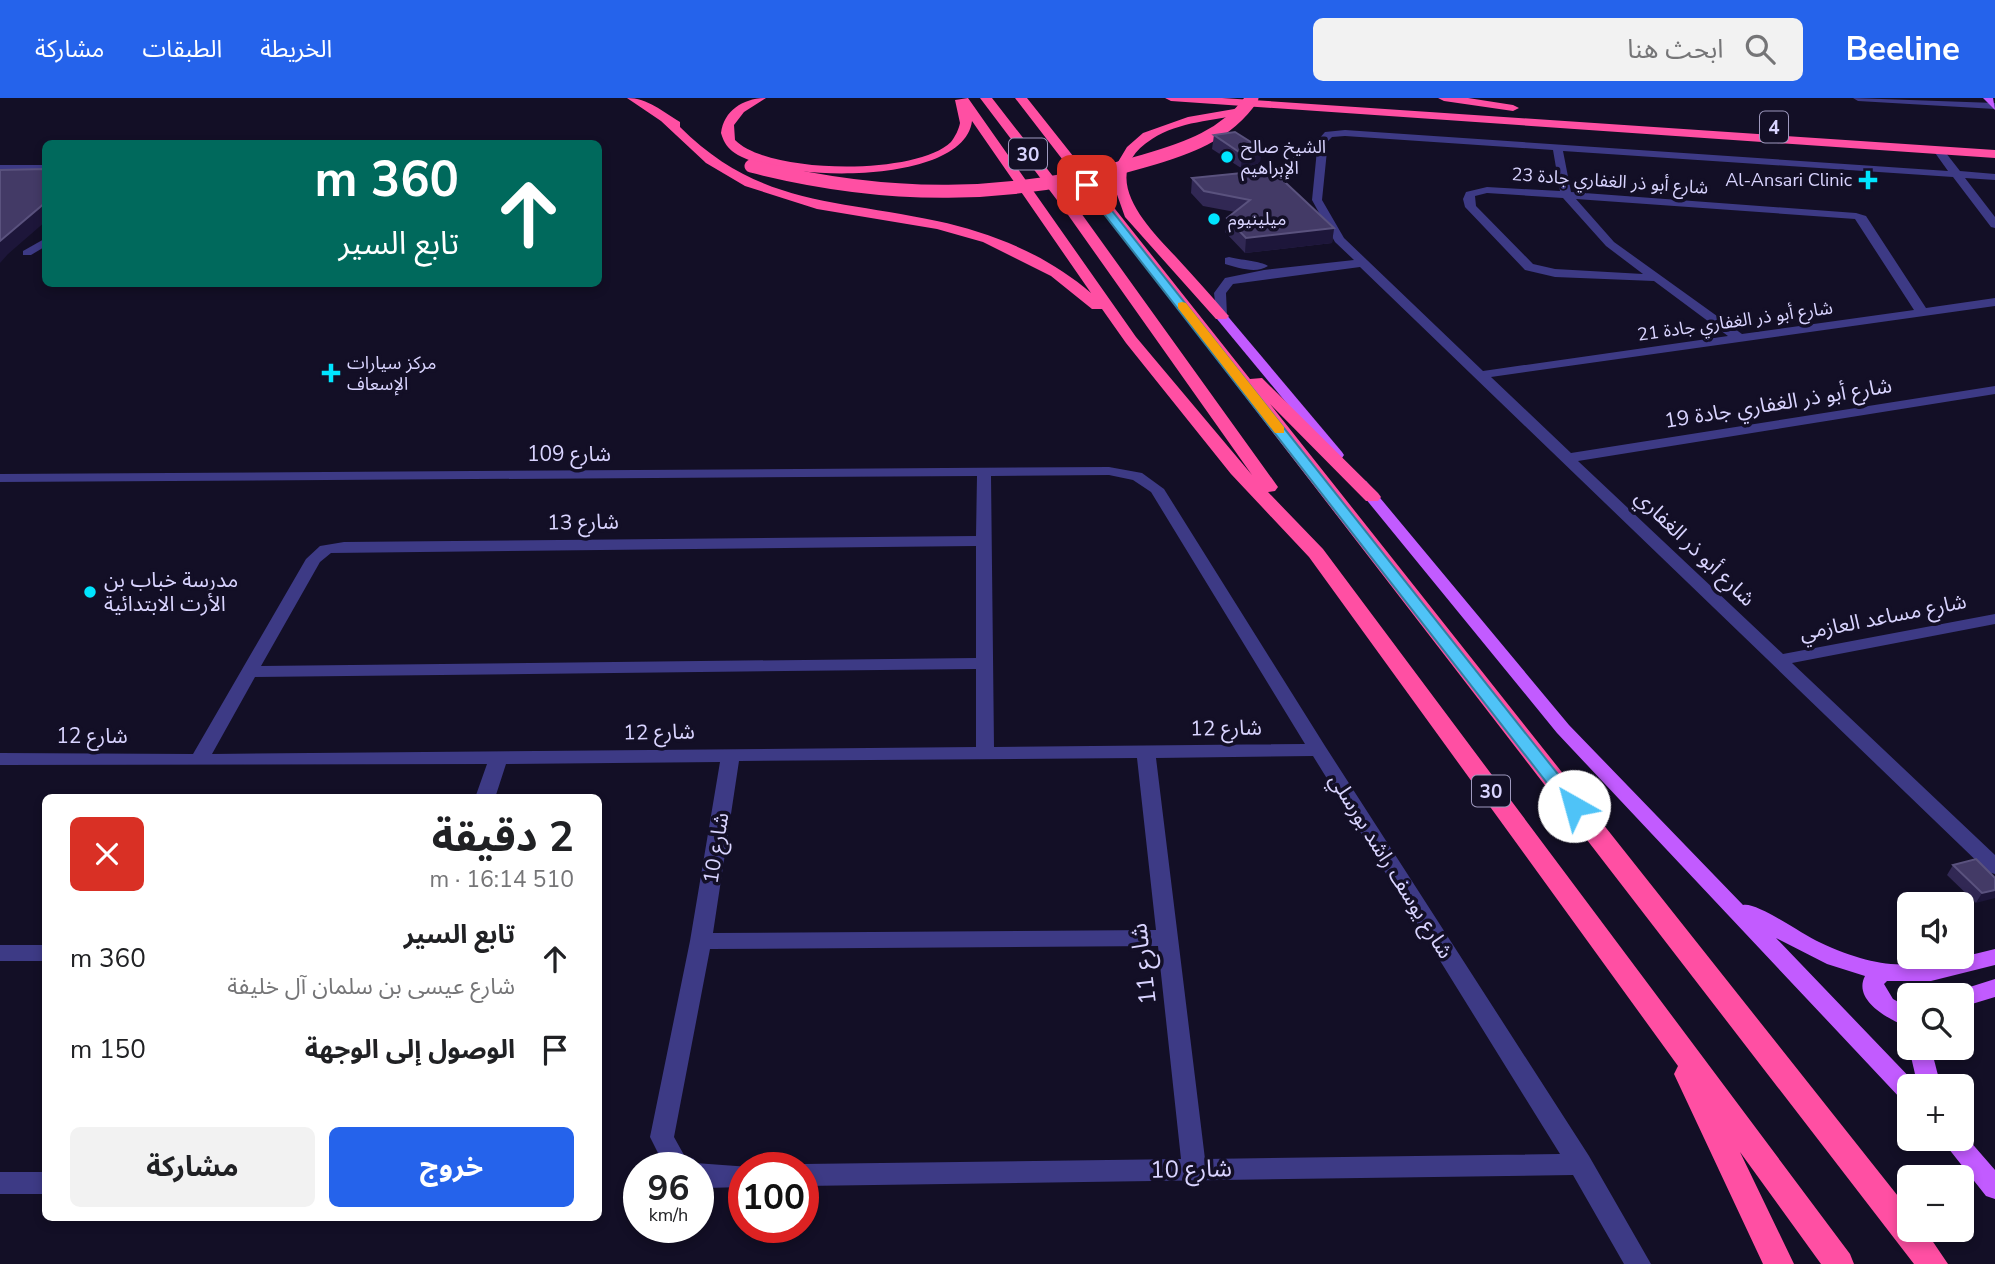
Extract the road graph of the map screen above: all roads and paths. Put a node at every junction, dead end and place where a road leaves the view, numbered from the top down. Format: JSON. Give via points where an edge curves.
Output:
{"nodes":[{"id":1,"x":633,"y":98,"type":"edge"},
{"id":2,"x":760,"y":98,"type":"edge"},
{"id":3,"x":961,"y":98,"type":"edge"},
{"id":4,"x":986,"y":98,"type":"edge"},
{"id":5,"x":1021,"y":98,"type":"edge"},
{"id":6,"x":1030,"y":98,"type":"edge"},
{"id":7,"x":1171,"y":98,"type":"edge"},
{"id":8,"x":1252,"y":98,"type":"edge"},
{"id":9,"x":1330,"y":98,"type":"edge"},
{"id":10,"x":1444,"y":98,"type":"edge"},
{"id":11,"x":1858,"y":98,"type":"edge"},
{"id":12,"x":1988,"y":98,"type":"edge"},
{"id":13,"x":1995,"y":107,"type":"edge"},
{"id":14,"x":1553,"y":113,"type":"junction"},
{"id":15,"x":664,"y":117,"type":"junction"},
{"id":16,"x":1568,"y":125,"type":"junction"},
{"id":17,"x":1047,"y":132,"type":"junction"},
{"id":18,"x":1995,"y":142,"type":"edge"},
{"id":19,"x":1557,"y":146,"type":"junction"},
{"id":20,"x":1938,"y":150,"type":"junction"},
{"id":21,"x":1995,"y":153,"type":"edge"},
{"id":22,"x":0,"y":168,"type":"edge"},
{"id":23,"x":42,"y":170,"type":"edge"},
{"id":24,"x":42,"y":172,"type":"edge"},
{"id":25,"x":1956,"y":174,"type":"junction"},
{"id":26,"x":1995,"y":177,"type":"edge"},
{"id":27,"x":0,"y":179,"type":"edge"},
{"id":28,"x":1566,"y":195,"type":"junction"},
{"id":29,"x":1995,"y":225,"type":"edge"},
{"id":30,"x":42,"y":244,"type":"edge"},
{"id":31,"x":27,"y":253,"type":"dead end"},
{"id":32,"x":1359,"y":259,"type":"junction"},
{"id":33,"x":1264,"y":274,"type":"junction"},
{"id":34,"x":1656,"y":278,"type":"junction"},
{"id":35,"x":1995,"y":302,"type":"edge"},
{"id":36,"x":1181,"y":305,"type":"junction"},
{"id":37,"x":1922,"y":312,"type":"junction"},
{"id":38,"x":1221,"y":316,"type":"junction"},
{"id":39,"x":1739,"y":338,"type":"junction"},
{"id":40,"x":1131,"y":340,"type":"junction"},
{"id":41,"x":1480,"y":375,"type":"junction"},
{"id":42,"x":1995,"y":390,"type":"edge"},
{"id":43,"x":1567,"y":458,"type":"junction"},
{"id":44,"x":984,"y":474,"type":"junction"},
{"id":45,"x":1137,"y":476,"type":"joint"},
{"id":46,"x":0,"y":478,"type":"edge"},
{"id":47,"x":1372,"y":497,"type":"junction"},
{"id":48,"x":984,"y":541,"type":"junction"},
{"id":49,"x":1316,"y":553,"type":"junction"},
{"id":50,"x":1995,"y":619,"type":"edge"},
{"id":51,"x":1779,"y":660,"type":"junction"},
{"id":52,"x":985,"y":663,"type":"junction"},
{"id":53,"x":251,"y":672,"type":"junction"},
{"id":54,"x":1318,"y":750,"type":"junction"},
{"id":55,"x":985,"y":752,"type":"junction"},
{"id":56,"x":1146,"y":752,"type":"junction"},
{"id":57,"x":731,"y":754,"type":"junction"},
{"id":58,"x":499,"y":756,"type":"junction"},
{"id":59,"x":0,"y":759,"type":"edge"},
{"id":60,"x":199,"y":760,"type":"junction"},
{"id":61,"x":486,"y":794,"type":"edge"},
{"id":62,"x":1995,"y":867,"type":"edge"},
{"id":63,"x":1723,"y":894,"type":"junction"},
{"id":64,"x":1167,"y":938,"type":"junction"},
{"id":65,"x":701,"y":941,"type":"junction"},
{"id":66,"x":0,"y":953,"type":"edge"},
{"id":67,"x":42,"y":953,"type":"edge"},
{"id":68,"x":1995,"y":957,"type":"edge"},
{"id":69,"x":1883,"y":970,"type":"junction"},
{"id":70,"x":1995,"y":988,"type":"edge"},
{"id":71,"x":1974,"y":994,"type":"edge"},
{"id":72,"x":1897,"y":1012,"type":"edge"},
{"id":73,"x":1666,"y":1028,"type":"junction"},
{"id":74,"x":1897,"y":1079,"type":"edge"},
{"id":75,"x":1963,"y":1151,"type":"edge"},
{"id":76,"x":670,"y":1152,"type":"edge"},
{"id":77,"x":1580,"y":1164,"type":"junction"},
{"id":78,"x":1194,"y":1169,"type":"junction"},
{"id":79,"x":819,"y":1175,"type":"edge"},
{"id":80,"x":42,"y":1182,"type":"edge"},
{"id":81,"x":0,"y":1183,"type":"edge"},
{"id":82,"x":1995,"y":1188,"type":"edge"},
{"id":83,"x":1638,"y":1264,"type":"edge"},
{"id":84,"x":1779,"y":1264,"type":"edge"},
{"id":85,"x":1839,"y":1264,"type":"edge"},
{"id":86,"x":1933,"y":1264,"type":"edge"}],
"edges":[{"from":1,"to":15,"type":"highway"},
{"from":2,"to":3,"type":"highway","via":[[740,108],[728,122],[726,133],[733,144],[767,162],[831,171],[905,163],[943,150],[964,131]]},
{"from":3,"to":40,"type":"highway"},
{"from":4,"to":49,"type":"highway","number":"30","via":[[1071,209]]},
{"from":5,"to":17,"type":"highway","number":"30"},
{"from":6,"to":17,"type":"highway"},
{"from":7,"to":16,"type":"highway","number":"4"},
{"from":8,"to":15,"type":"highway","bridge":true,"via":[[1228,124],[1188,146],[1126,168],[1056,183],[985,190],[892,190],[812,181],[751,166],[713,149]]},
{"from":9,"to":14,"type":"highway","number":"4"},
{"from":10,"to":14,"type":"highway"},
{"from":11,"to":13,"type":"street"},
{"from":12,"to":13,"type":"main road"},
{"from":14,"to":18,"type":"highway","number":"4"},
{"from":15,"to":40,"type":"highway","via":[[707,158],[758,186],[822,205],[958,230],[1024,254],[1079,289]]},
{"from":16,"to":20,"type":"highway","number":"4"},
{"from":16,"to":38,"type":"highway","via":[[1256,111],[1201,117],[1147,136],[1124,161],[1124,201],[1137,223]]},
{"from":17,"to":36,"type":"highway","number":"30"},
{"from":19,"to":25,"type":"street","name":"شارع أبو ذر الغفاري"},
{"from":19,"to":28,"type":"street"},
{"from":19,"to":32,"type":"street","name":"شارع أبو ذر الغفاري","via":[[1329,134],[1323,140],[1317,201],[1339,240]]},
{"from":20,"to":21,"type":"highway","number":"4"},
{"from":20,"to":25,"type":"street"},
{"from":22,"to":23,"type":"street"},
{"from":24,"to":27,"type":"street","via":[[29,179]]},
{"from":25,"to":26,"type":"street","name":"شارع أبو ذر الغفاري"},
{"from":25,"to":29,"type":"street"},
{"from":28,"to":34,"type":"street","via":[[1610,244]]},
{"from":28,"to":34,"type":"street","name":"شارع أبو ذر الغفاري جادة 23","via":[[1487,190],[1470,194],[1468,199],[1529,267],[1555,273]]},
{"from":28,"to":37,"type":"street","name":"شارع أبو ذر الغفاري جادة 23","via":[[1856,216],[1862,218]]},
{"from":30,"to":31,"type":"street"},
{"from":32,"to":33,"type":"street"},
{"from":32,"to":33,"type":"street","via":[[1258,267],[1231,262]]},
{"from":32,"to":41,"type":"street","name":"شارع أبو ذر الغفاري"},
{"from":33,"to":38,"type":"street","via":[[1240,277],[1223,286]]},
{"from":34,"to":39,"type":"street"},
{"from":35,"to":37,"type":"street","name":"شارع أبو ذر الغفاري جادة 21"},
{"from":36,"to":47,"type":"highway"},
{"from":36,"to":86,"type":"highway","number":"30"},
{"from":37,"to":39,"type":"street","name":"شارع أبو ذر الغفاري جادة 21"},
{"from":38,"to":47,"type":"main road"},
{"from":39,"to":41,"type":"street","name":"شارع أبو ذر الغفاري جادة 21"},
{"from":40,"to":49,"type":"highway","via":[[1237,470]]},
{"from":41,"to":43,"type":"street","name":"شارع أبو ذر الغفاري"},
{"from":42,"to":43,"type":"street","name":"شارع أبو ذر الغفاري جادة 19"},
{"from":43,"to":51,"type":"street","name":"شارع أبو ذر الغفاري"},
{"from":44,"to":45,"type":"street","name":"شارع 109","via":[[1109,471]]},
{"from":44,"to":46,"type":"street","name":"شارع 109"},
{"from":44,"to":48,"type":"street"},
{"from":45,"to":54,"type":"street","name":"شارع يوسف راشد بورسلي","via":[[1157,489]]},
{"from":47,"to":63,"type":"main road","via":[[1563,729]]},
{"from":48,"to":52,"type":"street"},
{"from":48,"to":53,"type":"street","name":"شارع 13","via":[[333,548],[314,559]]},
{"from":49,"to":73,"type":"highway","number":"30"},
{"from":50,"to":51,"type":"street","name":"شارع مساعد العازمي"},
{"from":51,"to":62,"type":"street","name":"شارع أبو ذر الغفاري"},
{"from":52,"to":53,"type":"street"},
{"from":52,"to":55,"type":"street"},
{"from":53,"to":60,"type":"street","name":"شارع 13"},
{"from":54,"to":56,"type":"street","name":"شارع 12"},
{"from":54,"to":77,"type":"street","name":"شارع يوسف راشد بورسلي"},
{"from":55,"to":56,"type":"street","name":"شارع 12"},
{"from":55,"to":57,"type":"street","name":"شارع 12"},
{"from":56,"to":64,"type":"street","name":"شارع 11"},
{"from":57,"to":58,"type":"street","name":"شارع 12"},
{"from":57,"to":65,"type":"street","name":"شارع 10"},
{"from":58,"to":60,"type":"street","name":"شارع 12"},
{"from":58,"to":61,"type":"street"},
{"from":59,"to":60,"type":"street","name":"شارع 12"},
{"from":63,"to":69,"type":"main road","via":[[1803,944]]},
{"from":63,"to":74,"type":"main road"},
{"from":64,"to":65,"type":"street"},
{"from":64,"to":78,"type":"street","name":"شارع 11"},
{"from":65,"to":76,"type":"street","name":"شارع 10","via":[[662,1137]]},
{"from":66,"to":67,"type":"street"},
{"from":68,"to":69,"type":"main road","via":[[1931,973]]},
{"from":69,"to":72,"type":"main road","via":[[1873,982],[1876,994]]},
{"from":70,"to":71,"type":"main road"},
{"from":73,"to":84,"type":"highway"},
{"from":73,"to":85,"type":"highway","number":"30"},
{"from":75,"to":82,"type":"main road"},
{"from":77,"to":78,"type":"street","name":"شارع 10"},
{"from":77,"to":83,"type":"street","name":"شارع يوسف راشد بورسلي"},
{"from":78,"to":79,"type":"street","name":"شارع 10"},
{"from":80,"to":81,"type":"street"}]}
